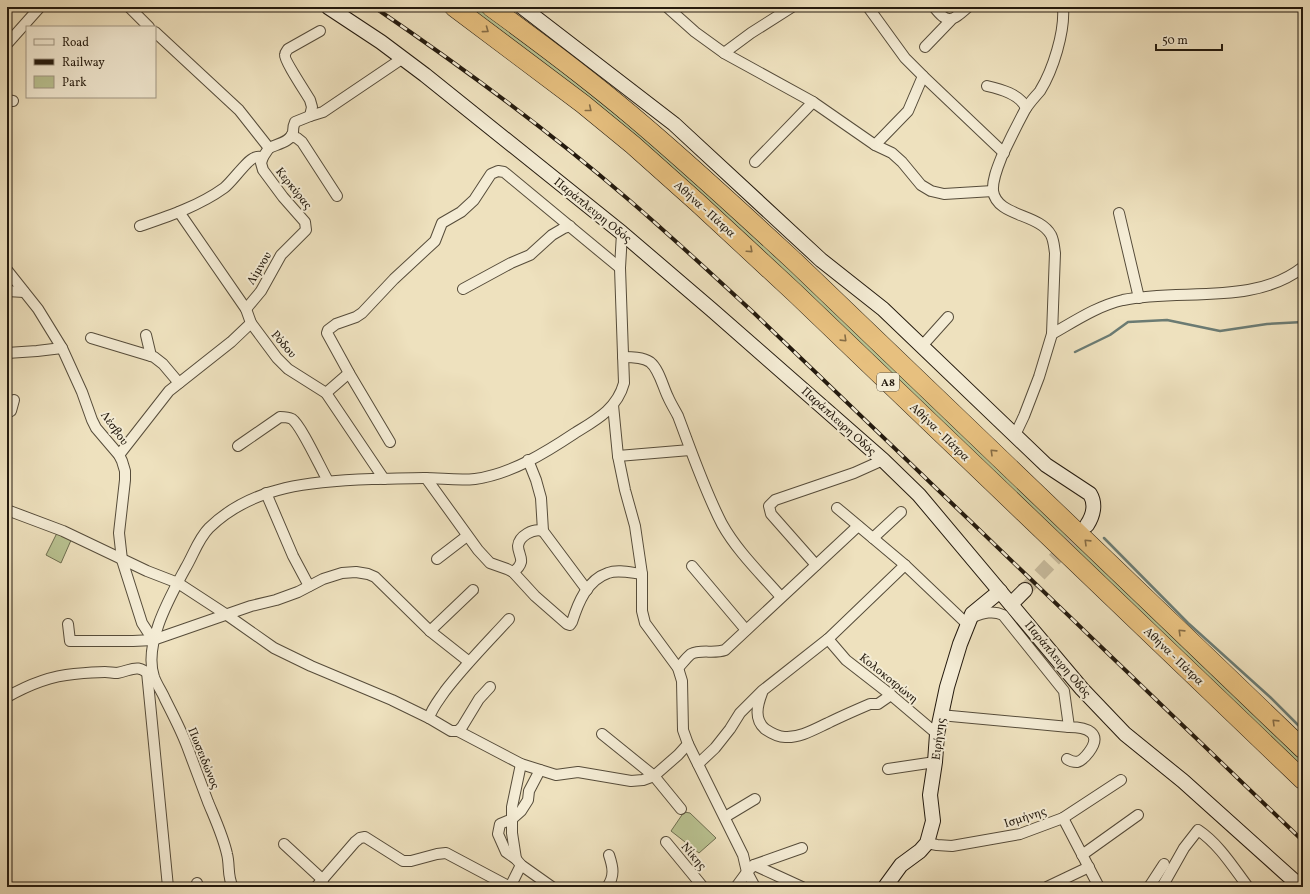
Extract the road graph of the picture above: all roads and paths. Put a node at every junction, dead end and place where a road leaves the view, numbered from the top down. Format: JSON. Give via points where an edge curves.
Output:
{"nodes":[{"id":1,"x":40,"y":7,"type":"edge"},
{"id":2,"x":129,"y":7,"type":"edge"},
{"id":3,"x":328,"y":7,"type":"edge"},
{"id":4,"x":454,"y":7,"type":"edge"},
{"id":5,"x":491,"y":7,"type":"edge"},
{"id":6,"x":522,"y":7,"type":"edge"},
{"id":7,"x":667,"y":7,"type":"edge"},
{"id":8,"x":792,"y":7,"type":"edge"},
{"id":9,"x":868,"y":7,"type":"edge"},
{"id":10,"x":934,"y":7,"type":"edge"},
{"id":11,"x":968,"y":7,"type":"edge"},
{"id":12,"x":1063,"y":7,"type":"edge"},
{"id":13,"x":951,"y":20,"type":"junction"},
{"id":14,"x":149,"y":26,"type":"edge"},
{"id":15,"x":320,"y":31,"type":"dead end"},
{"id":16,"x":156,"y":33,"type":"edge"},
{"id":17,"x":7,"y":44,"type":"edge"},
{"id":18,"x":925,"y":47,"type":"dead end"},
{"id":19,"x":724,"y":53,"type":"junction"},
{"id":20,"x":403,"y":58,"type":"junction"},
{"id":21,"x":923,"y":76,"type":"junction"},
{"id":22,"x":987,"y":86,"type":"dead end"},
{"id":23,"x":813,"y":102,"type":"junction"},
{"id":24,"x":1026,"y":108,"type":"junction"},
{"id":25,"x":310,"y":116,"type":"junction"},
{"id":26,"x":291,"y":136,"type":"junction"},
{"id":27,"x":875,"y":145,"type":"junction"},
{"id":28,"x":269,"y":148,"type":"junction"},
{"id":29,"x":1004,"y":153,"type":"junction"},
{"id":30,"x":263,"y":157,"type":"junction"},
{"id":31,"x":756,"y":162,"type":"dead end"},
{"id":32,"x":993,"y":191,"type":"junction"},
{"id":33,"x":337,"y":196,"type":"dead end"},
{"id":34,"x":179,"y":212,"type":"junction"},
{"id":35,"x":1119,"y":213,"type":"dead end"},
{"id":36,"x":305,"y":222,"type":"joint"},
{"id":37,"x":140,"y":226,"type":"dead end"},
{"id":38,"x":570,"y":226,"type":"junction"},
{"id":39,"x":622,"y":233,"type":"junction"},
{"id":40,"x":1303,"y":267,"type":"edge"},
{"id":41,"x":620,"y":268,"type":"junction"},
{"id":42,"x":7,"y":270,"type":"edge"},
{"id":43,"x":463,"y":289,"type":"dead end"},
{"id":44,"x":7,"y":291,"type":"edge"},
{"id":45,"x":24,"y":292,"type":"junction"},
{"id":46,"x":1139,"y":298,"type":"junction"},
{"id":47,"x":246,"y":309,"type":"junction"},
{"id":48,"x":948,"y":317,"type":"dead end"},
{"id":49,"x":251,"y":323,"type":"junction"},
{"id":50,"x":1052,"y":334,"type":"junction"},
{"id":51,"x":146,"y":335,"type":"dead end"},
{"id":52,"x":91,"y":338,"type":"dead end"},
{"id":53,"x":922,"y":346,"type":"junction"},
{"id":54,"x":62,"y":348,"type":"junction"},
{"id":55,"x":7,"y":353,"type":"edge"},
{"id":56,"x":151,"y":356,"type":"junction"},
{"id":57,"x":623,"y":357,"type":"junction"},
{"id":58,"x":349,"y":373,"type":"junction"},
{"id":59,"x":179,"y":383,"type":"junction"},
{"id":60,"x":326,"y":393,"type":"junction"},
{"id":61,"x":14,"y":400,"type":"dead end"},
{"id":62,"x":613,"y":405,"type":"junction"},
{"id":63,"x":7,"y":413,"type":"edge"},
{"id":64,"x":1015,"y":435,"type":"junction"},
{"id":65,"x":390,"y":442,"type":"dead end"},
{"id":66,"x":238,"y":446,"type":"dead end"},
{"id":67,"x":690,"y":450,"type":"junction"},
{"id":68,"x":119,"y":455,"type":"junction"},
{"id":69,"x":618,"y":456,"type":"junction"},
{"id":70,"x":528,"y":460,"type":"junction"},
{"id":71,"x":883,"y":460,"type":"junction"},
{"id":72,"x":426,"y":478,"type":"junction"},
{"id":73,"x":384,"y":479,"type":"junction"},
{"id":74,"x":328,"y":481,"type":"junction"},
{"id":75,"x":266,"y":493,"type":"junction"},
{"id":76,"x":838,"y":508,"type":"dead end"},
{"id":77,"x":7,"y":510,"type":"edge"},
{"id":78,"x":901,"y":512,"type":"dead end"},
{"id":79,"x":1087,"y":525,"type":"tunnel mouth"},
{"id":80,"x":858,"y":526,"type":"junction"},
{"id":81,"x":542,"y":531,"type":"junction"},
{"id":82,"x":467,"y":536,"type":"junction"},
{"id":83,"x":873,"y":538,"type":"junction"},
{"id":84,"x":437,"y":559,"type":"dead end"},
{"id":85,"x":122,"y":560,"type":"junction"},
{"id":86,"x":816,"y":565,"type":"junction"},
{"id":87,"x":905,"y":565,"type":"junction"},
{"id":88,"x":692,"y":566,"type":"dead end"},
{"id":89,"x":513,"y":572,"type":"junction"},
{"id":90,"x":642,"y":574,"type":"junction"},
{"id":91,"x":178,"y":583,"type":"junction"},
{"id":92,"x":309,"y":586,"type":"junction"},
{"id":93,"x":473,"y":590,"type":"dead end"},
{"id":94,"x":587,"y":590,"type":"junction"},
{"id":95,"x":1025,"y":590,"type":"tunnel mouth"},
{"id":96,"x":1000,"y":591,"type":"junction"},
{"id":97,"x":782,"y":597,"type":"junction"},
{"id":98,"x":1011,"y":604,"type":"junction"},
{"id":99,"x":227,"y":615,"type":"junction"},
{"id":100,"x":509,"y":619,"type":"dead end"},
{"id":101,"x":968,"y":621,"type":"junction"},
{"id":102,"x":68,"y":624,"type":"dead end"},
{"id":103,"x":746,"y":630,"type":"junction"},
{"id":104,"x":430,"y":631,"type":"junction"},
{"id":105,"x":828,"y":639,"type":"junction"},
{"id":106,"x":153,"y":640,"type":"junction"},
{"id":107,"x":468,"y":662,"type":"junction"},
{"id":108,"x":678,"y":668,"type":"junction"},
{"id":109,"x":151,"y":675,"type":"junction"},
{"id":110,"x":490,"y":687,"type":"dead end"},
{"id":111,"x":762,"y":691,"type":"junction"},
{"id":112,"x":891,"y":695,"type":"junction"},
{"id":113,"x":7,"y":697,"type":"edge"},
{"id":114,"x":940,"y":715,"type":"junction"},
{"id":115,"x":428,"y":718,"type":"junction"},
{"id":116,"x":1069,"y":727,"type":"junction"},
{"id":117,"x":458,"y":731,"type":"junction"},
{"id":118,"x":602,"y":734,"type":"dead end"},
{"id":119,"x":937,"y":734,"type":"junction"},
{"id":120,"x":688,"y":744,"type":"junction"},
{"id":121,"x":1303,"y":749,"type":"edge"},
{"id":122,"x":1067,"y":759,"type":"dead end"},
{"id":123,"x":936,"y":762,"type":"junction"},
{"id":124,"x":521,"y":764,"type":"junction"},
{"id":125,"x":698,"y":764,"type":"junction"},
{"id":126,"x":888,"y":769,"type":"dead end"},
{"id":127,"x":540,"y":770,"type":"junction"},
{"id":128,"x":654,"y":776,"type":"junction"},
{"id":129,"x":1121,"y":780,"type":"dead end"},
{"id":130,"x":1303,"y":780,"type":"edge"},
{"id":131,"x":755,"y":799,"type":"dead end"},
{"id":132,"x":681,"y":809,"type":"dead end"},
{"id":133,"x":1138,"y":815,"type":"dead end"},
{"id":134,"x":725,"y":817,"type":"junction"},
{"id":135,"x":1063,"y":818,"type":"junction"},
{"id":136,"x":512,"y":819,"type":"junction"},
{"id":137,"x":666,"y":842,"type":"dead end"},
{"id":138,"x":927,"y":843,"type":"junction"},
{"id":139,"x":284,"y":844,"type":"dead end"},
{"id":140,"x":802,"y":848,"type":"dead end"},
{"id":141,"x":1082,"y":854,"type":"junction"},
{"id":142,"x":609,"y":855,"type":"dead end"},
{"id":143,"x":519,"y":862,"type":"junction"},
{"id":144,"x":1164,"y":864,"type":"dead end"},
{"id":145,"x":1089,"y":867,"type":"junction"},
{"id":146,"x":750,"y":868,"type":"junction"},
{"id":147,"x":319,"y":884,"type":"edge"},
{"id":148,"x":168,"y":887,"type":"edge"},
{"id":149,"x":233,"y":887,"type":"edge"},
{"id":150,"x":510,"y":887,"type":"edge"},
{"id":151,"x":552,"y":887,"type":"edge"},
{"id":152,"x":607,"y":887,"type":"edge"},
{"id":153,"x":703,"y":887,"type":"edge"},
{"id":154,"x":736,"y":887,"type":"edge"},
{"id":155,"x":755,"y":887,"type":"edge"},
{"id":156,"x":802,"y":887,"type":"edge"},
{"id":157,"x":885,"y":887,"type":"edge"},
{"id":158,"x":1047,"y":887,"type":"edge"},
{"id":159,"x":1099,"y":887,"type":"edge"},
{"id":160,"x":1149,"y":887,"type":"edge"},
{"id":161,"x":1162,"y":887,"type":"edge"},
{"id":162,"x":1248,"y":887,"type":"edge"},
{"id":163,"x":1301,"y":887,"type":"edge"}],
"edges":[{"from":1,"to":17,"type":"street"},
{"from":2,"to":14,"type":"street"},
{"from":3,"to":20,"type":"main road","name":"Παράπλευρη Οδός"},
{"from":4,"to":130,"type":"highway","name":"Αθήνα - Πάτρα","number":"Α8","one_way":true,"via":[[606,122],[704,208]]},
{"from":121,"to":5,"type":"highway","name":"Αθήνα - Πάτρα","number":"Α8","one_way":true,"via":[[800,266],[729,201],[619,105]]},
{"from":6,"to":53,"type":"main road","via":[[674,124],[821,260],[873,300]]},
{"from":7,"to":19,"type":"street"},
{"from":8,"to":19,"type":"street"},
{"from":9,"to":21,"type":"street","via":[[905,58]]},
{"from":10,"to":13,"type":"street","via":[[941,17]]},
{"from":11,"to":13,"type":"street"},
{"from":12,"to":24,"type":"street","via":[[1063,24],[1058,48],[1041,89]]},
{"from":13,"to":18,"type":"street"},
{"from":15,"to":25,"type":"street","via":[[285,53],[310,100]]},
{"from":16,"to":28,"type":"street","via":[[239,110]]},
{"from":19,"to":23,"type":"street"},
{"from":20,"to":25,"type":"street","via":[[323,112]]},
{"from":20,"to":39,"type":"main road","name":"Παράπλευρη Οδός"},
{"from":21,"to":27,"type":"street","via":[[908,111]]},
{"from":21,"to":29,"type":"street"},
{"from":22,"to":24,"type":"street","via":[[1011,95]]},
{"from":23,"to":27,"type":"street"},
{"from":23,"to":31,"type":"street"},
{"from":24,"to":29,"type":"street"},
{"from":25,"to":26,"type":"street","via":[[295,122]]},
{"from":26,"to":28,"type":"street"},
{"from":26,"to":33,"type":"street","via":[[302,142]]},
{"from":27,"to":32,"type":"street","via":[[895,155],[921,185],[931,191],[944,194]]},
{"from":28,"to":30,"type":"street"},
{"from":29,"to":32,"type":"street","via":[[994,179]]},
{"from":30,"to":34,"type":"street","via":[[250,159],[224,188]]},
{"from":30,"to":36,"type":"street","name":"Κερκύρας","via":[[263,170]]},
{"from":32,"to":50,"type":"street","via":[[1005,207],[1038,222],[1051,235],[1055,253]]},
{"from":34,"to":37,"type":"street"},
{"from":34,"to":47,"type":"street","name":"Ρόδου"},
{"from":35,"to":46,"type":"street"},
{"from":36,"to":47,"type":"street","name":"Λίμνου","via":[[306,230],[281,255],[261,291]]},
{"from":38,"to":41,"type":"street"},
{"from":38,"to":43,"type":"street","via":[[552,236],[530,255]]},
{"from":38,"to":58,"type":"street","via":[[504,172],[491,174],[474,200],[461,212],[442,223],[435,241],[362,313],[328,330],[329,338]]},
{"from":39,"to":41,"type":"street","name":"Πωσειδώνος"},
{"from":39,"to":71,"type":"main road","name":"Παράπλευρη Οδός"},
{"from":40,"to":46,"type":"street","via":[[1286,278],[1256,288]]},
{"from":41,"to":57,"type":"street","name":"Πωσειδώνος"},
{"from":42,"to":45,"type":"street","name":"Λέσβου"},
{"from":44,"to":45,"type":"street"},
{"from":45,"to":54,"type":"street","name":"Λέσβου","via":[[38,309]]},
{"from":46,"to":50,"type":"street","via":[[1097,308]]},
{"from":47,"to":49,"type":"street","name":"Ρόδου"},
{"from":48,"to":53,"type":"street"},
{"from":49,"to":59,"type":"street"},
{"from":49,"to":60,"type":"street","name":"Ρόδου","via":[[277,358]]},
{"from":50,"to":64,"type":"street","via":[[1036,384]]},
{"from":51,"to":56,"type":"street"},
{"from":52,"to":56,"type":"street"},
{"from":53,"to":64,"type":"main road"},
{"from":54,"to":55,"type":"street"},
{"from":54,"to":68,"type":"street","name":"Λέσβου","via":[[96,428]]},
{"from":56,"to":59,"type":"street","via":[[163,364]]},
{"from":57,"to":62,"type":"street","name":"Πωσειδώνος","via":[[624,383],[621,394]]},
{"from":57,"to":67,"type":"street","via":[[650,362],[677,415]]},
{"from":58,"to":60,"type":"street"},
{"from":58,"to":65,"type":"street"},
{"from":59,"to":68,"type":"street","via":[[157,405]]},
{"from":60,"to":73,"type":"street","name":"Ρόδου"},
{"from":61,"to":63,"type":"street","via":[[11,411]]},
{"from":62,"to":69,"type":"street"},
{"from":62,"to":70,"type":"street","name":"Πωσειδώνος","via":[[595,421]]},
{"from":64,"to":79,"type":"main road","via":[[1046,465],[1090,494],[1093,512]]},
{"from":66,"to":74,"type":"street","via":[[280,417],[286,417],[300,428]]},
{"from":67,"to":69,"type":"street"},
{"from":67,"to":97,"type":"street","via":[[731,539]]},
{"from":68,"to":85,"type":"street","name":"Λέσβου","via":[[125,471],[119,533]]},
{"from":69,"to":90,"type":"street","via":[[635,526]]},
{"from":70,"to":72,"type":"street","name":"Πωσειδώνος","via":[[502,472],[476,479]]},
{"from":70,"to":81,"type":"street","via":[[539,491]]},
{"from":71,"to":86,"type":"street","via":[[854,473],[775,500],[769,506],[771,514]]},
{"from":71,"to":96,"type":"main road","name":"Παράπλευρη Οδός","via":[[919,495]]},
{"from":72,"to":73,"type":"street","name":"Πωσειδώνος"},
{"from":72,"to":82,"type":"street"},
{"from":73,"to":74,"type":"street","name":"Πωσειδώνος"},
{"from":74,"to":75,"type":"street","name":"Πωσειδώνος"},
{"from":75,"to":91,"type":"street","name":"Πωσειδώνος","via":[[244,502],[209,529]]},
{"from":75,"to":92,"type":"street","via":[[292,556]]},
{"from":76,"to":80,"type":"street"},
{"from":77,"to":85,"type":"street","via":[[63,531]]},
{"from":78,"to":83,"type":"street"},
{"from":80,"to":83,"type":"street"},
{"from":80,"to":86,"type":"street"},
{"from":81,"to":89,"type":"street","via":[[534,531],[521,539],[518,546],[521,562]]},
{"from":81,"to":94,"type":"street"},
{"from":82,"to":84,"type":"street"},
{"from":82,"to":89,"type":"street","via":[[490,563]]},
{"from":83,"to":87,"type":"street"},
{"from":85,"to":91,"type":"street"},
{"from":85,"to":106,"type":"street","name":"Λέσβου","via":[[142,623]]},
{"from":86,"to":97,"type":"street"},
{"from":87,"to":101,"type":"street"},
{"from":87,"to":105,"type":"street"},
{"from":88,"to":103,"type":"street"},
{"from":89,"to":94,"type":"street","via":[[535,596],[570,625]]},
{"from":90,"to":94,"type":"street","via":[[608,572]]},
{"from":90,"to":108,"type":"street","via":[[642,611],[645,623]]},
{"from":91,"to":99,"type":"street"},
{"from":91,"to":106,"type":"street","name":"Πωσειδώνος"},
{"from":92,"to":99,"type":"street","via":[[276,600]]},
{"from":92,"to":104,"type":"street","via":[[342,573],[368,574],[380,582]]},
{"from":93,"to":104,"type":"street"},
{"from":95,"to":98,"type":"main road"},
{"from":96,"to":98,"type":"main road","name":"Παράπλευρη Οδός"},
{"from":96,"to":101,"type":"main road","name":"Ειρήνης","via":[[974,610]]},
{"from":97,"to":103,"type":"street"},
{"from":98,"to":163,"type":"main road","name":"Παράπλευρη Οδός","via":[[1082,689],[1125,734],[1183,781]]},
{"from":99,"to":106,"type":"street"},
{"from":99,"to":115,"type":"street","via":[[290,657]]},
{"from":100,"to":107,"type":"street"},
{"from":101,"to":114,"type":"main road","name":"Ειρήνης"},
{"from":101,"to":116,"type":"street","via":[[982,613],[996,612],[1003,615],[1064,691]]},
{"from":102,"to":106,"type":"street","via":[[70,641]]},
{"from":103,"to":108,"type":"street","via":[[726,650],[696,652]]},
{"from":104,"to":107,"type":"street"},
{"from":105,"to":111,"type":"street"},
{"from":105,"to":112,"type":"street","name":"Κολοκοτρώνη","via":[[846,660]]},
{"from":106,"to":109,"type":"street","name":"Πωσειδώνος"},
{"from":107,"to":115,"type":"street"},
{"from":108,"to":120,"type":"street","via":[[682,681],[683,730]]},
{"from":109,"to":113,"type":"street","via":[[137,668],[117,673],[73,674],[37,682]]},
{"from":109,"to":148,"type":"street"},
{"from":109,"to":149,"type":"street","name":"Πωσειδώνος","via":[[186,744],[227,855],[229,877]]},
{"from":110,"to":117,"type":"street"},
{"from":111,"to":112,"type":"street","via":[[758,720],[768,732],[785,737],[802,735],[870,704],[878,704]]},
{"from":111,"to":125,"type":"street","via":[[740,713],[715,748]]},
{"from":112,"to":119,"type":"street","name":"Κολοκοτρώνη"},
{"from":114,"to":116,"type":"street"},
{"from":114,"to":119,"type":"main road","name":"Ειρήνης"},
{"from":115,"to":117,"type":"street"},
{"from":116,"to":122,"type":"street","via":[[1088,730],[1093,734],[1095,744],[1077,762]]},
{"from":117,"to":124,"type":"street"},
{"from":118,"to":128,"type":"street"},
{"from":119,"to":123,"type":"main road","name":"Ειρήνης"},
{"from":120,"to":125,"type":"street"},
{"from":120,"to":128,"type":"street"},
{"from":123,"to":126,"type":"street"},
{"from":123,"to":138,"type":"main road","name":"Ειρήνης","via":[[930,795],[933,821]]},
{"from":124,"to":127,"type":"street"},
{"from":124,"to":136,"type":"street"},
{"from":125,"to":134,"type":"street"},
{"from":127,"to":128,"type":"street","via":[[556,775],[578,772],[631,781]]},
{"from":127,"to":136,"type":"street","via":[[529,791],[528,800]]},
{"from":128,"to":132,"type":"street"},
{"from":129,"to":135,"type":"street","name":"Ισμήνης"},
{"from":131,"to":134,"type":"street"},
{"from":133,"to":141,"type":"street"},
{"from":134,"to":146,"type":"street"},
{"from":135,"to":138,"type":"street","name":"Ισμήνης","via":[[1020,834],[993,839],[952,846]]},
{"from":135,"to":141,"type":"street"},
{"from":136,"to":143,"type":"street","via":[[512,833]]},
{"from":136,"to":143,"type":"street","via":[[500,824],[498,834],[506,852]]},
{"from":137,"to":153,"type":"street","name":"Νίκης"},
{"from":138,"to":157,"type":"main road","via":[[901,865]]},
{"from":139,"to":147,"type":"street"},
{"from":140,"to":146,"type":"street"},
{"from":141,"to":145,"type":"street"},
{"from":142,"to":152,"type":"street","via":[[613,879]]},
{"from":143,"to":150,"type":"street"},
{"from":143,"to":151,"type":"street"},
{"from":144,"to":160,"type":"street"},
{"from":145,"to":158,"type":"street"},
{"from":145,"to":159,"type":"street"},
{"from":146,"to":154,"type":"street"},
{"from":146,"to":155,"type":"street"},
{"from":146,"to":156,"type":"street"},
{"from":147,"to":150,"type":"street","via":[[355,842],[365,837],[403,861],[446,853]]},
{"from":161,"to":162,"type":"street","via":[[1180,854],[1198,830],[1218,846]]}]}
